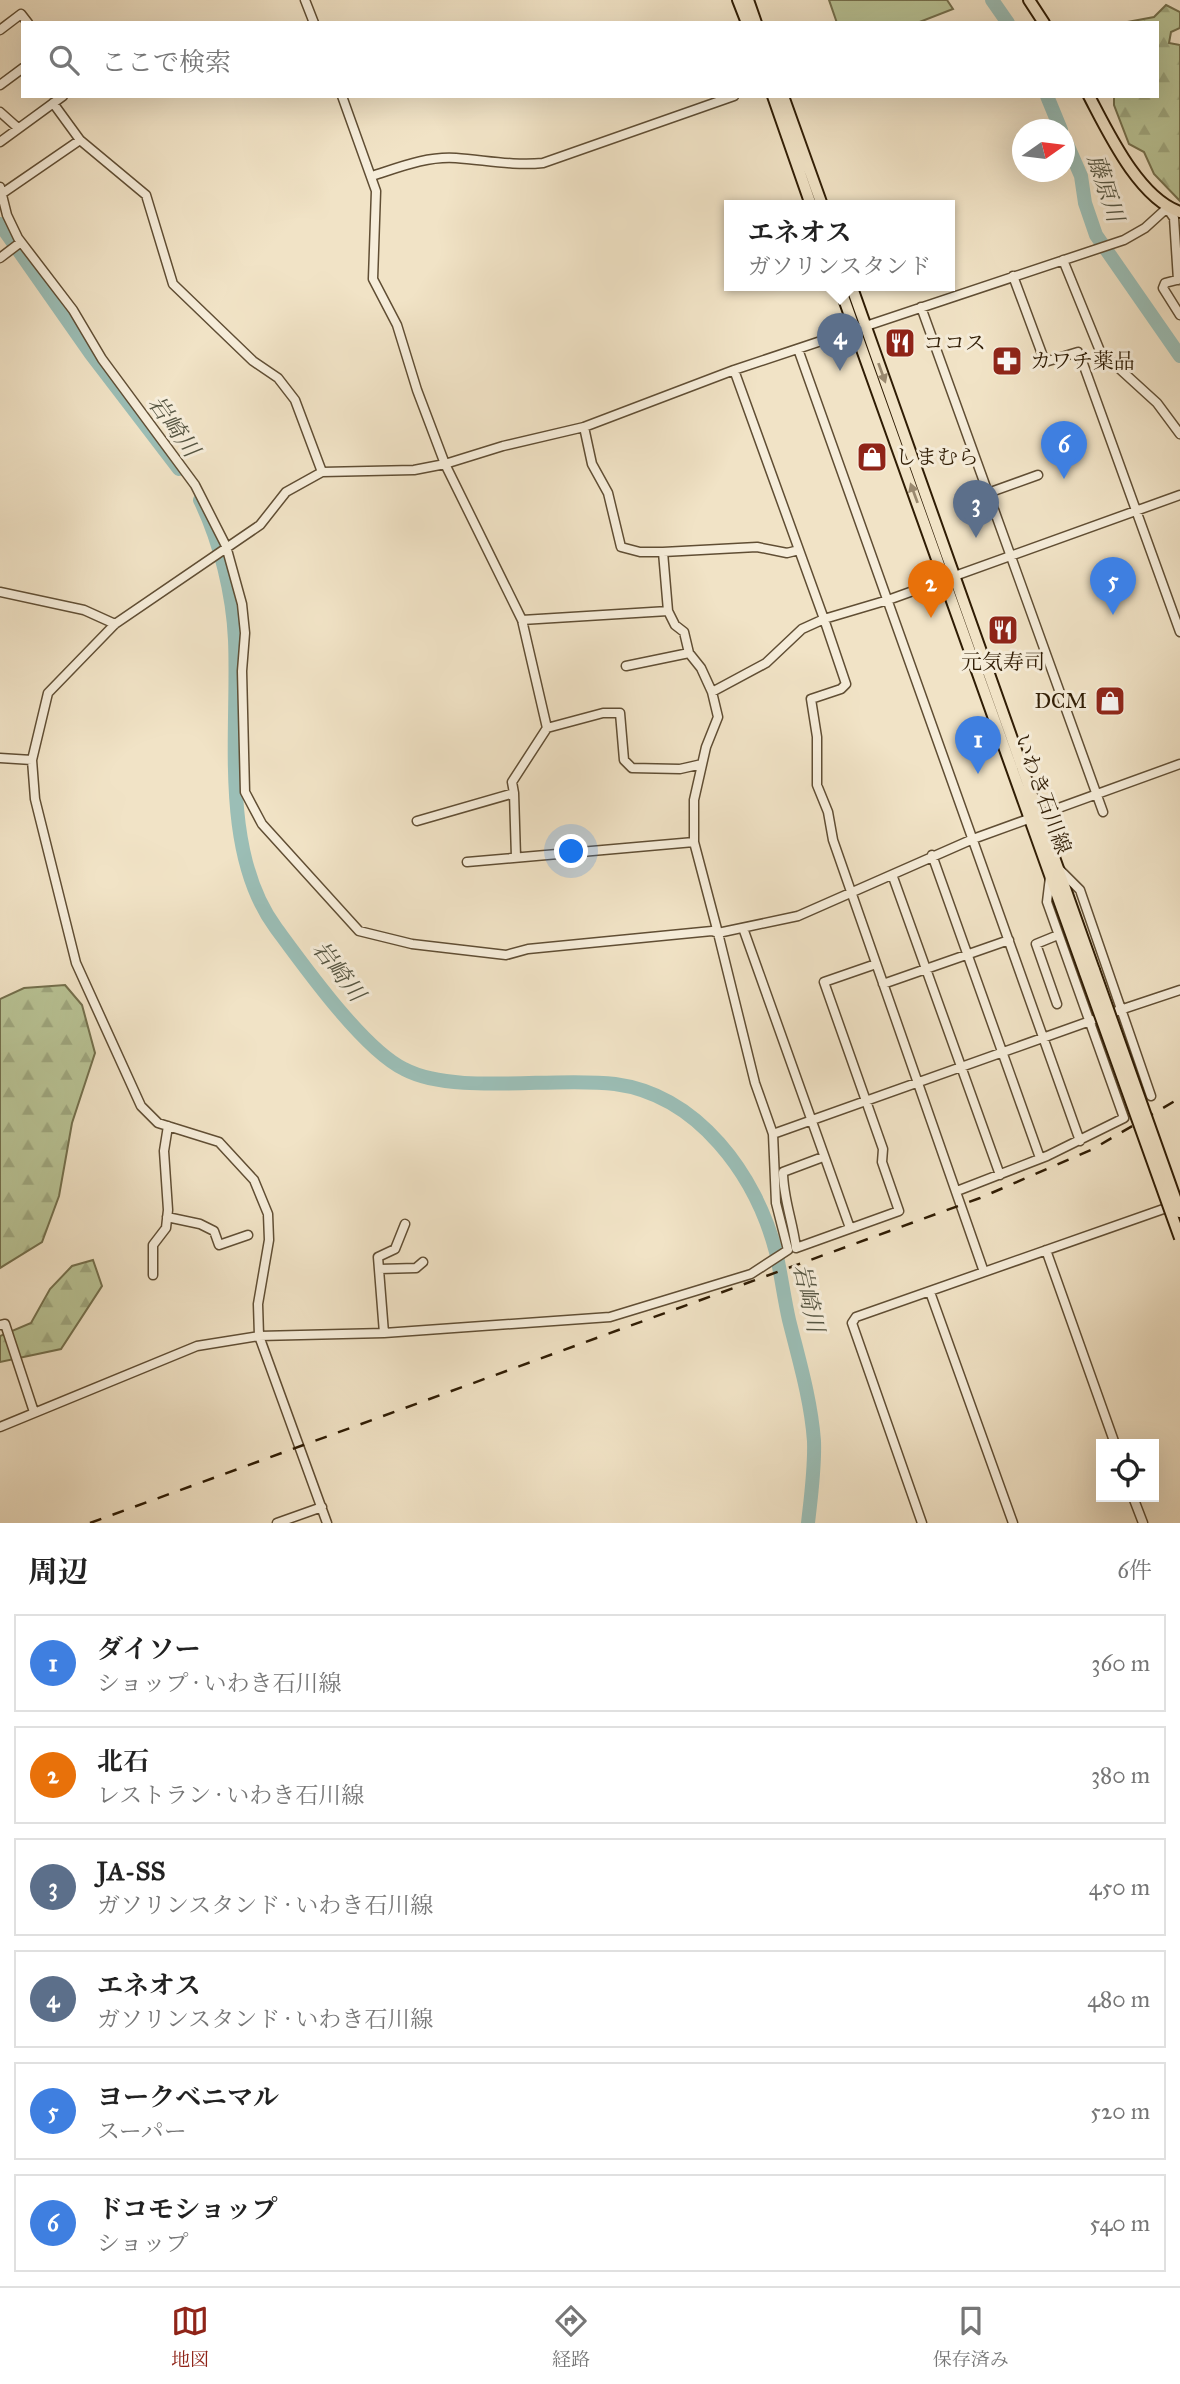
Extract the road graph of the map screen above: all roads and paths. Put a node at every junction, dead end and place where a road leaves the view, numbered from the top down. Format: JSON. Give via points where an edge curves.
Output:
{"nodes":[{"id":1,"x":305,"y":0,"type":"edge"},
{"id":2,"x":738,"y":0,"type":"edge"},
{"id":3,"x":748,"y":0,"type":"edge"},
{"id":4,"x":1028,"y":0,"type":"edge"},
{"id":5,"x":26,"y":21,"type":"edge"},
{"id":6,"x":313,"y":21,"type":"edge"},
{"id":7,"x":746,"y":21,"type":"edge"},
{"id":8,"x":756,"y":21,"type":"edge"},
{"id":9,"x":1043,"y":21,"type":"edge"},
{"id":10,"x":0,"y":30,"type":"edge"},
{"id":11,"x":21,"y":69,"type":"edge"},
{"id":12,"x":0,"y":85,"type":"edge"},
{"id":13,"x":59,"y":98,"type":"edge"},
{"id":14,"x":343,"y":98,"type":"edge"},
{"id":15,"x":728,"y":98,"type":"edge"},
{"id":16,"x":774,"y":98,"type":"edge"},
{"id":17,"x":784,"y":98,"type":"edge"},
{"id":18,"x":1090,"y":98,"type":"edge"},
{"id":19,"x":53,"y":103,"type":"junction"},
{"id":20,"x":0,"y":112,"type":"edge"},
{"id":21,"x":18,"y":128,"type":"junction"},
{"id":22,"x":80,"y":140,"type":"junction"},
{"id":23,"x":0,"y":142,"type":"edge"},
{"id":24,"x":372,"y":176,"type":"junction"},
{"id":25,"x":1,"y":191,"type":"edge"},
{"id":26,"x":809,"y":200,"type":"edge"},
{"id":27,"x":820,"y":200,"type":"edge"},
{"id":28,"x":1167,"y":208,"type":"junction"},
{"id":29,"x":1180,"y":212,"type":"edge"},
{"id":30,"x":21,"y":242,"type":"junction"},
{"id":31,"x":0,"y":258,"type":"edge"},
{"id":32,"x":1063,"y":260,"type":"junction"},
{"id":33,"x":1013,"y":276,"type":"junction"},
{"id":34,"x":1179,"y":280,"type":"edge"},
{"id":35,"x":841,"y":291,"type":"edge"},
{"id":36,"x":853,"y":291,"type":"edge"},
{"id":37,"x":921,"y":306,"type":"junction"},
{"id":38,"x":1180,"y":315,"type":"edge"},
{"id":39,"x":866,"y":326,"type":"junction"},
{"id":40,"x":854,"y":330,"type":"junction"},
{"id":41,"x":798,"y":349,"type":"junction"},
{"id":42,"x":734,"y":370,"type":"junction"},
{"id":43,"x":584,"y":427,"type":"junction"},
{"id":44,"x":1180,"y":434,"type":"edge"},
{"id":45,"x":445,"y":464,"type":"junction"},
{"id":46,"x":322,"y":472,"type":"junction"},
{"id":47,"x":1038,"y":475,"type":"dead end"},
{"id":48,"x":988,"y":493,"type":"junction"},
{"id":49,"x":1180,"y":495,"type":"edge"},
{"id":50,"x":1136,"y":510,"type":"junction"},
{"id":51,"x":224,"y":547,"type":"junction"},
{"id":52,"x":799,"y":550,"type":"junction"},
{"id":53,"x":663,"y":552,"type":"junction"},
{"id":54,"x":1010,"y":554,"type":"junction"},
{"id":55,"x":949,"y":576,"type":"junction"},
{"id":56,"x":0,"y":592,"type":"edge"},
{"id":57,"x":888,"y":600,"type":"junction"},
{"id":58,"x":668,"y":611,"type":"junction"},
{"id":59,"x":522,"y":620,"type":"junction"},
{"id":60,"x":821,"y":621,"type":"junction"},
{"id":61,"x":114,"y":624,"type":"junction"},
{"id":62,"x":1180,"y":632,"type":"edge"},
{"id":63,"x":689,"y":653,"type":"junction"},
{"id":64,"x":625,"y":666,"type":"dead end"},
{"id":65,"x":712,"y":692,"type":"junction"},
{"id":66,"x":547,"y":728,"type":"junction"},
{"id":67,"x":0,"y":758,"type":"edge"},
{"id":68,"x":32,"y":760,"type":"junction"},
{"id":69,"x":702,"y":764,"type":"junction"},
{"id":70,"x":1180,"y":764,"type":"edge"},
{"id":71,"x":514,"y":793,"type":"junction"},
{"id":72,"x":1096,"y":793,"type":"junction"},
{"id":73,"x":1103,"y":813,"type":"dead end"},
{"id":74,"x":1035,"y":815,"type":"junction"},
{"id":75,"x":417,"y":821,"type":"dead end"},
{"id":76,"x":973,"y":839,"type":"junction"},
{"id":77,"x":694,"y":842,"type":"junction"},
{"id":78,"x":932,"y":855,"type":"junction"},
{"id":79,"x":516,"y":857,"type":"junction"},
{"id":80,"x":467,"y":862,"type":"dead end"},
{"id":81,"x":1055,"y":872,"type":"junction"},
{"id":82,"x":893,"y":877,"type":"junction"},
{"id":83,"x":853,"y":894,"type":"junction"},
{"id":84,"x":743,"y":928,"type":"junction"},
{"id":85,"x":718,"y":933,"type":"junction"},
{"id":86,"x":1058,"y":935,"type":"junction"},
{"id":87,"x":1009,"y":940,"type":"junction"},
{"id":88,"x":967,"y":954,"type":"junction"},
{"id":89,"x":876,"y":964,"type":"junction"},
{"id":90,"x":926,"y":969,"type":"junction"},
{"id":91,"x":1090,"y":971,"type":"junction"},
{"id":92,"x":883,"y":984,"type":"junction"},
{"id":93,"x":1180,"y":990,"type":"edge"},
{"id":94,"x":1057,"y":1004,"type":"dead end"},
{"id":95,"x":1121,"y":1010,"type":"junction"},
{"id":96,"x":1090,"y":1021,"type":"junction"},
{"id":97,"x":1043,"y":1037,"type":"junction"},
{"id":98,"x":1002,"y":1052,"type":"junction"},
{"id":99,"x":961,"y":1067,"type":"junction"},
{"id":100,"x":917,"y":1082,"type":"junction"},
{"id":101,"x":1151,"y":1096,"type":"dead end"},
{"id":102,"x":866,"y":1100,"type":"junction"},
{"id":103,"x":810,"y":1120,"type":"junction"},
{"id":104,"x":167,"y":1126,"type":"junction"},
{"id":105,"x":773,"y":1133,"type":"junction"},
{"id":106,"x":1080,"y":1141,"type":"junction"},
{"id":107,"x":823,"y":1157,"type":"junction"},
{"id":108,"x":1040,"y":1158,"type":"junction"},
{"id":109,"x":1000,"y":1175,"type":"junction"},
{"id":110,"x":957,"y":1191,"type":"junction"},
{"id":111,"x":1180,"y":1203,"type":"edge"},
{"id":112,"x":1180,"y":1212,"type":"edge"},
{"id":113,"x":167,"y":1217,"type":"junction"},
{"id":114,"x":405,"y":1224,"type":"dead end"},
{"id":115,"x":850,"y":1228,"type":"junction"},
{"id":116,"x":248,"y":1235,"type":"dead end"},
{"id":117,"x":1180,"y":1238,"type":"edge"},
{"id":118,"x":1046,"y":1250,"type":"junction"},
{"id":119,"x":423,"y":1262,"type":"dead end"},
{"id":120,"x":379,"y":1269,"type":"junction"},
{"id":121,"x":984,"y":1272,"type":"junction"},
{"id":122,"x":153,"y":1275,"type":"dead end"},
{"id":123,"x":930,"y":1292,"type":"junction"},
{"id":124,"x":0,"y":1325,"type":"edge"},
{"id":125,"x":384,"y":1333,"type":"junction"},
{"id":126,"x":259,"y":1336,"type":"junction"},
{"id":127,"x":34,"y":1412,"type":"junction"},
{"id":128,"x":0,"y":1426,"type":"edge"},
{"id":129,"x":1113,"y":1439,"type":"edge"},
{"id":130,"x":1135,"y":1502,"type":"edge"},
{"id":131,"x":322,"y":1507,"type":"junction"},
{"id":132,"x":277,"y":1523,"type":"edge"},
{"id":133,"x":327,"y":1523,"type":"edge"},
{"id":134,"x":922,"y":1523,"type":"edge"},
{"id":135,"x":1013,"y":1523,"type":"edge"},
{"id":136,"x":1143,"y":1523,"type":"edge"}],
"edges":[{"from":1,"to":6,"type":"street"},
{"from":2,"to":7,"type":"main road"},
{"from":3,"to":8,"type":"main road"},
{"from":4,"to":9,"type":"main road"},
{"from":5,"to":10,"type":"street","via":[[21,14]]},
{"from":11,"to":12,"type":"street"},
{"from":13,"to":19,"type":"street"},
{"from":14,"to":24,"type":"street"},
{"from":15,"to":24,"type":"street","via":[[543,163],[425,159]]},
{"from":16,"to":26,"type":"main road"},
{"from":17,"to":27,"type":"main road"},
{"from":18,"to":28,"type":"main road","via":[[1142,186]]},
{"from":19,"to":21,"type":"street"},
{"from":19,"to":22,"type":"street"},
{"from":20,"to":21,"type":"street"},
{"from":21,"to":23,"type":"street"},
{"from":22,"to":25,"type":"street"},
{"from":22,"to":46,"type":"street","via":[[146,195],[173,284],[253,361],[278,378],[295,400]]},
{"from":24,"to":45,"type":"street","via":[[377,211],[373,279],[397,325]]},
{"from":25,"to":30,"type":"street"},
{"from":28,"to":29,"type":"main road"},
{"from":28,"to":32,"type":"street","via":[[1145,229],[1124,240]]},
{"from":28,"to":34,"type":"street","via":[[1174,218]]},
{"from":30,"to":31,"type":"street"},
{"from":30,"to":51,"type":"street","via":[[195,485]]},
{"from":32,"to":33,"type":"street"},
{"from":32,"to":44,"type":"street","via":[[1100,351],[1157,403]]},
{"from":33,"to":37,"type":"street"},
{"from":33,"to":50,"type":"street","via":[[1045,362],[1078,352]]},
{"from":34,"to":38,"type":"street","via":[[1163,288]]},
{"from":35,"to":40,"type":"main road","name":"いわき石川線"},
{"from":36,"to":39,"type":"main road","name":"いわき石川線"},
{"from":37,"to":39,"type":"street"},
{"from":37,"to":48,"type":"street"},
{"from":39,"to":40,"type":"street"},
{"from":39,"to":55,"type":"main road","name":"いわき石川線","one_way":true},
{"from":40,"to":41,"type":"street"},
{"from":55,"to":40,"type":"main road","name":"いわき石川線","one_way":true},
{"from":41,"to":42,"type":"street"},
{"from":41,"to":57,"type":"street"},
{"from":42,"to":43,"type":"street"},
{"from":42,"to":52,"type":"street"},
{"from":43,"to":45,"type":"street"},
{"from":43,"to":53,"type":"street","via":[[621,547]]},
{"from":45,"to":46,"type":"street","via":[[414,470]]},
{"from":45,"to":59,"type":"street"},
{"from":46,"to":51,"type":"street","via":[[286,492],[260,524]]},
{"from":47,"to":48,"type":"street"},
{"from":48,"to":54,"type":"street"},
{"from":49,"to":50,"type":"street"},
{"from":50,"to":54,"type":"street"},
{"from":50,"to":62,"type":"street"},
{"from":51,"to":61,"type":"street"},
{"from":51,"to":85,"type":"street","via":[[242,604],[245,633],[245,792],[261,824],[359,931],[412,944],[506,955],[528,948]]},
{"from":52,"to":53,"type":"street","via":[[787,553],[757,547]]},
{"from":52,"to":60,"type":"street"},
{"from":53,"to":58,"type":"street"},
{"from":54,"to":55,"type":"street"},
{"from":54,"to":72,"type":"street"},
{"from":55,"to":57,"type":"street"},
{"from":55,"to":74,"type":"main road","name":"いわき石川線"},
{"from":56,"to":61,"type":"street","via":[[84,610]]},
{"from":57,"to":60,"type":"street"},
{"from":57,"to":76,"type":"street"},
{"from":58,"to":59,"type":"street"},
{"from":58,"to":63,"type":"street","via":[[684,632]]},
{"from":59,"to":66,"type":"street"},
{"from":60,"to":65,"type":"street","via":[[802,629],[766,663]]},
{"from":60,"to":83,"type":"street","via":[[843,686],[811,699],[817,785]]},
{"from":61,"to":68,"type":"street","via":[[48,694]]},
{"from":63,"to":64,"type":"street"},
{"from":63,"to":65,"type":"street"},
{"from":65,"to":69,"type":"street","via":[[718,716]]},
{"from":66,"to":69,"type":"street","via":[[620,713],[624,760],[632,768],[680,769]]},
{"from":66,"to":71,"type":"street","via":[[512,782]]},
{"from":67,"to":68,"type":"street"},
{"from":68,"to":104,"type":"street","via":[[35,799],[76,963],[141,1106]]},
{"from":69,"to":77,"type":"street","via":[[694,800]]},
{"from":70,"to":72,"type":"street"},
{"from":71,"to":75,"type":"street"},
{"from":71,"to":79,"type":"street"},
{"from":72,"to":73,"type":"street"},
{"from":72,"to":74,"type":"street"},
{"from":74,"to":76,"type":"street"},
{"from":74,"to":81,"type":"main road","name":"いわき石川線"},
{"from":76,"to":78,"type":"street"},
{"from":76,"to":87,"type":"street"},
{"from":77,"to":79,"type":"street"},
{"from":77,"to":85,"type":"street"},
{"from":78,"to":82,"type":"street"},
{"from":78,"to":88,"type":"street"},
{"from":79,"to":80,"type":"street"},
{"from":81,"to":86,"type":"street","via":[[1047,902]]},
{"from":81,"to":91,"type":"main road","name":"いわき石川線"},
{"from":81,"to":95,"type":"street","via":[[1080,890]]},
{"from":82,"to":83,"type":"street"},
{"from":82,"to":90,"type":"street"},
{"from":83,"to":84,"type":"street","via":[[798,916]]},
{"from":83,"to":89,"type":"street"},
{"from":84,"to":85,"type":"street"},
{"from":84,"to":103,"type":"street"},
{"from":85,"to":105,"type":"street","via":[[755,1083]]},
{"from":86,"to":94,"type":"street","via":[[1036,944]]},
{"from":86,"to":96,"type":"street"},
{"from":87,"to":88,"type":"street"},
{"from":87,"to":97,"type":"street"},
{"from":88,"to":90,"type":"street"},
{"from":88,"to":98,"type":"street"},
{"from":89,"to":92,"type":"street"},
{"from":89,"to":102,"type":"street","via":[[824,982]]},
{"from":90,"to":92,"type":"street"},
{"from":90,"to":99,"type":"street"},
{"from":91,"to":112,"type":"main road","name":"いわき石川線","bridge":true},
{"from":91,"to":117,"type":"main road","name":"いわき石川線","bridge":true},
{"from":92,"to":100,"type":"street"},
{"from":93,"to":95,"type":"street"},
{"from":95,"to":96,"type":"street"},
{"from":95,"to":101,"type":"street"},
{"from":96,"to":97,"type":"street"},
{"from":96,"to":106,"type":"street","via":[[1124,1118]]},
{"from":97,"to":98,"type":"street"},
{"from":97,"to":106,"type":"street"},
{"from":98,"to":99,"type":"street"},
{"from":98,"to":108,"type":"street"},
{"from":99,"to":100,"type":"street"},
{"from":99,"to":109,"type":"street"},
{"from":100,"to":102,"type":"street"},
{"from":100,"to":110,"type":"street"},
{"from":102,"to":103,"type":"street"},
{"from":102,"to":115,"type":"street","via":[[899,1211]]},
{"from":103,"to":105,"type":"street"},
{"from":103,"to":107,"type":"street"},
{"from":104,"to":113,"type":"street"},
{"from":104,"to":126,"type":"street","via":[[219,1142],[254,1180],[268,1214],[270,1240],[257,1314]]},
{"from":105,"to":125,"type":"street","via":[[776,1203],[788,1250],[764,1268],[610,1317]]},
{"from":106,"to":108,"type":"street"},
{"from":107,"to":115,"type":"street"},
{"from":107,"to":115,"type":"street","via":[[783,1172],[796,1248]]},
{"from":108,"to":109,"type":"street"},
{"from":109,"to":110,"type":"street"},
{"from":110,"to":121,"type":"street"},
{"from":111,"to":118,"type":"street"},
{"from":113,"to":116,"type":"street","via":[[214,1231],[219,1245]]},
{"from":113,"to":122,"type":"street","via":[[166,1228],[153,1245]]},
{"from":114,"to":120,"type":"street","via":[[396,1249],[379,1257]]},
{"from":118,"to":121,"type":"street"},
{"from":118,"to":129,"type":"street"},
{"from":119,"to":120,"type":"street","via":[[416,1268]]},
{"from":120,"to":125,"type":"street"},
{"from":121,"to":123,"type":"street"},
{"from":123,"to":134,"type":"street","via":[[856,1317],[852,1323]]},
{"from":123,"to":135,"type":"street"},
{"from":124,"to":127,"type":"street","via":[[5,1324]]},
{"from":125,"to":126,"type":"street"},
{"from":126,"to":127,"type":"street","via":[[197,1346]]},
{"from":126,"to":131,"type":"street"},
{"from":127,"to":128,"type":"street"},
{"from":130,"to":136,"type":"street"},
{"from":131,"to":132,"type":"street"},
{"from":131,"to":133,"type":"street"}]}
